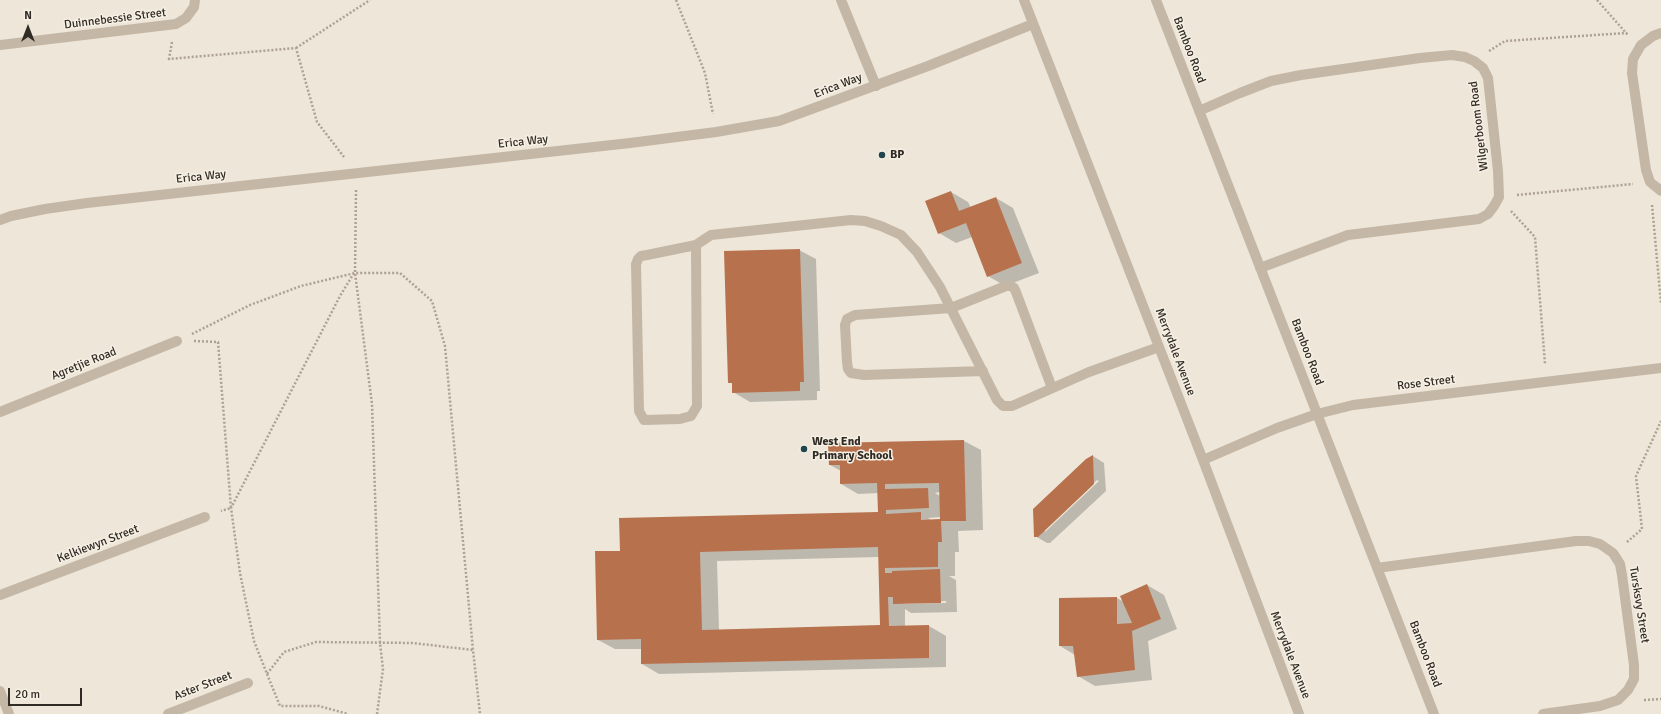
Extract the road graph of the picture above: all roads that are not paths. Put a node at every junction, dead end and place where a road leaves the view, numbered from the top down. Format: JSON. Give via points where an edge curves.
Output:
{"nodes":[{"id":1,"x":195,"y":0,"type":"edge"},
{"id":2,"x":841,"y":0,"type":"edge"},
{"id":3,"x":1024,"y":0,"type":"edge"},
{"id":4,"x":1156,"y":0,"type":"edge"},
{"id":5,"x":1033,"y":24,"type":"junction"},
{"id":6,"x":1661,"y":33,"type":"edge"},
{"id":7,"x":0,"y":45,"type":"edge"},
{"id":8,"x":876,"y":86,"type":"junction"},
{"id":9,"x":1199,"y":111,"type":"junction"},
{"id":10,"x":1661,"y":191,"type":"edge"},
{"id":11,"x":0,"y":220,"type":"edge"},
{"id":12,"x":696,"y":245,"type":"junction"},
{"id":13,"x":1260,"y":268,"type":"junction"},
{"id":14,"x":951,"y":308,"type":"junction"},
{"id":15,"x":177,"y":341,"type":"road end"},
{"id":16,"x":1159,"y":347,"type":"junction"},
{"id":17,"x":1661,"y":368,"type":"edge"},
{"id":18,"x":983,"y":371,"type":"junction"},
{"id":19,"x":1052,"y":388,"type":"junction"},
{"id":20,"x":0,"y":412,"type":"edge"},
{"id":21,"x":1317,"y":414,"type":"junction"},
{"id":22,"x":1203,"y":460,"type":"junction"},
{"id":23,"x":205,"y":517,"type":"road end"},
{"id":24,"x":1377,"y":568,"type":"junction"},
{"id":25,"x":0,"y":595,"type":"edge"},
{"id":26,"x":248,"y":683,"type":"road end"},
{"id":27,"x":0,"y":691,"type":"edge"},
{"id":28,"x":9,"y":714,"type":"edge"},
{"id":29,"x":168,"y":714,"type":"edge"},
{"id":30,"x":1299,"y":714,"type":"edge"},
{"id":31,"x":1434,"y":714,"type":"edge"},
{"id":32,"x":1542,"y":714,"type":"edge"}],
"edges":[{"from":1,"to":7,"type":"street","name":"Duinnebessie Street","via":[[194,7],[186,18],[176,24]]},
{"from":2,"to":8,"type":"street"},
{"from":3,"to":5,"type":"street","name":"Merrydale Avenue"},
{"from":4,"to":9,"type":"street","name":"Bamboo Road"},
{"from":5,"to":8,"type":"street","name":"Erica Way"},
{"from":5,"to":16,"type":"street","name":"Merrydale Avenue"},
{"from":6,"to":10,"type":"street","via":[[1641,45],[1634,59],[1632,72],[1646,170],[1650,182]]},
{"from":8,"to":11,"type":"street","name":"Erica Way","via":[[779,121],[716,132],[87,203],[44,209]]},
{"from":9,"to":13,"type":"street","name":"Bamboo Road"},
{"from":9,"to":13,"type":"street","name":"Wilgerboom Road","via":[[1271,81],[1420,58],[1452,55],[1466,57],[1482,68],[1488,78],[1498,171],[1498,197],[1488,214],[1479,219],[1348,235]]},
{"from":12,"to":12,"type":"street","via":[[697,406],[691,416],[680,419],[644,420],[639,411],[636,264],[641,256]]},
{"from":12,"to":14,"type":"street","via":[[711,235],[838,221],[865,221],[901,235],[940,287]]},
{"from":13,"to":21,"type":"street","name":"Bamboo Road"},
{"from":14,"to":18,"type":"street"},
{"from":14,"to":18,"type":"street","via":[[851,316],[845,326],[848,369],[851,373],[864,375]]},
{"from":14,"to":19,"type":"street","via":[[1006,286],[1014,288]]},
{"from":15,"to":20,"type":"street","name":"Agretjie Road"},
{"from":16,"to":19,"type":"street"},
{"from":16,"to":22,"type":"street","name":"Merrydale Avenue"},
{"from":17,"to":21,"type":"street","name":"Rose Street","via":[[1353,405]]},
{"from":18,"to":19,"type":"street","via":[[997,400],[1003,406],[1012,406]]},
{"from":21,"to":22,"type":"street","name":"Rose Street"},
{"from":21,"to":24,"type":"street","name":"Bamboo Road"},
{"from":22,"to":30,"type":"street","name":"Merrydale Avenue"},
{"from":23,"to":25,"type":"street","name":"Kelkiewyn Street"},
{"from":24,"to":31,"type":"street","name":"Bamboo Road"},
{"from":24,"to":32,"type":"street","name":"Tursksvy Street","via":[[1576,541],[1600,544],[1613,553],[1620,564],[1622,575],[1634,679],[1618,700],[1600,706]]},
{"from":26,"to":29,"type":"street","name":"Aster Street"},
{"from":27,"to":28,"type":"street"}]}
